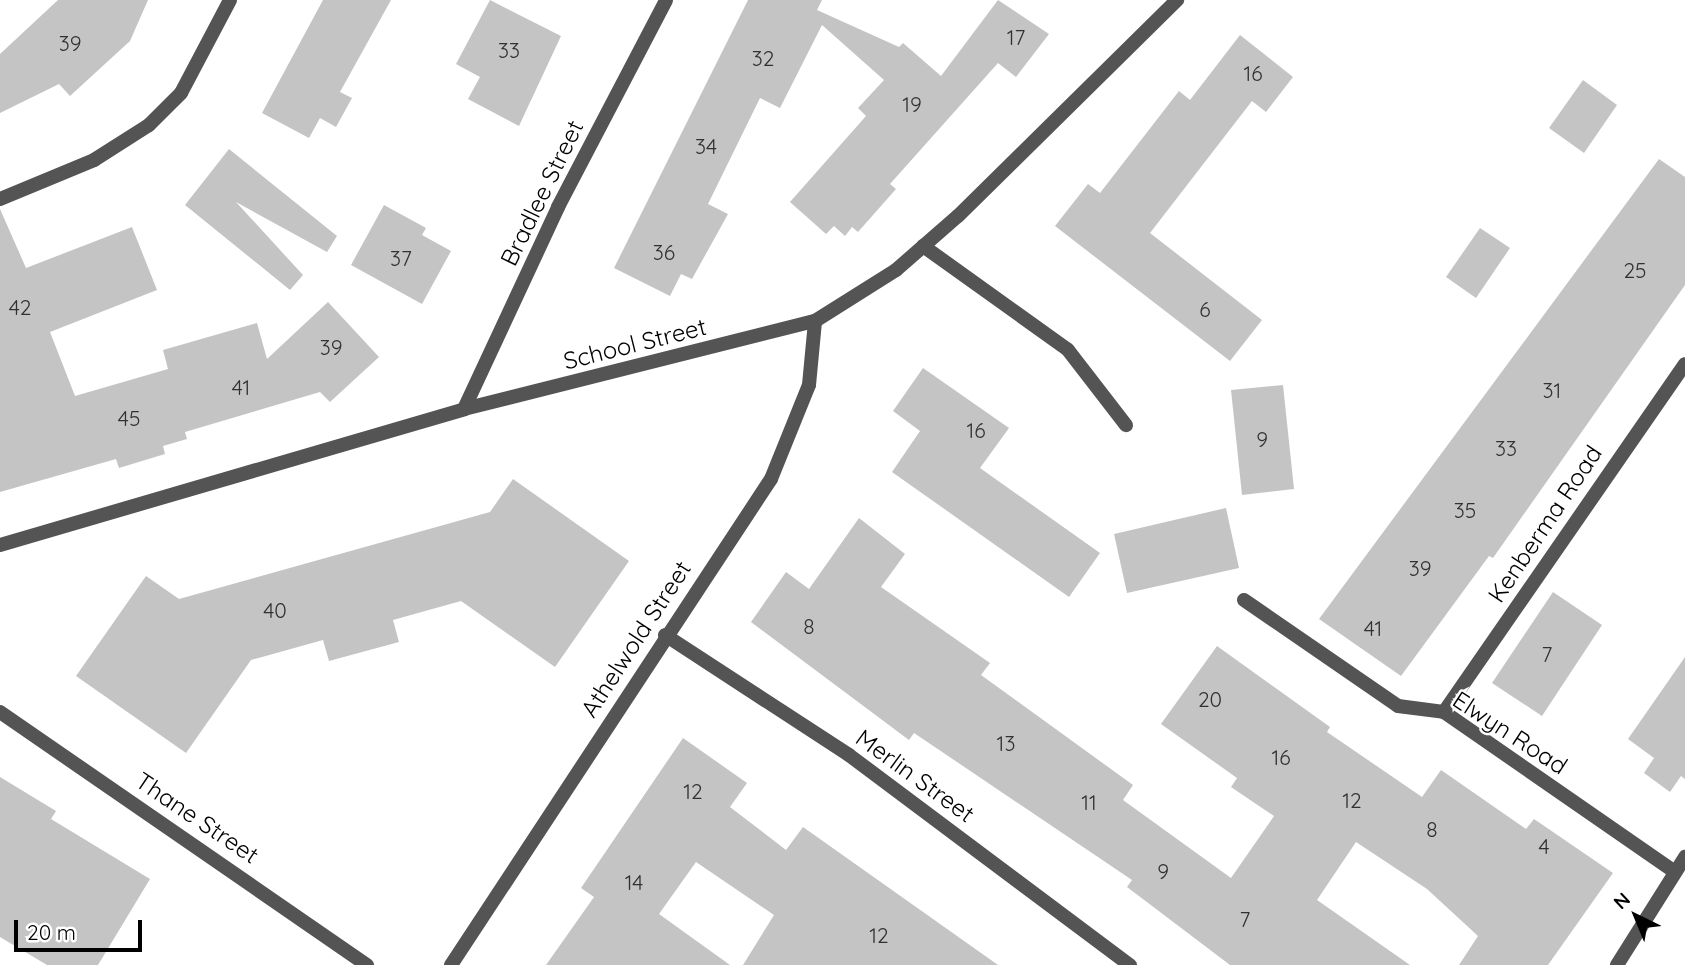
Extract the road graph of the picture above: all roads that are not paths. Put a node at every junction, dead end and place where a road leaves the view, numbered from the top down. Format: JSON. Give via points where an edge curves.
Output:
{"nodes":[{"id":1,"x":230,"y":0,"type":"edge"},
{"id":2,"x":666,"y":0,"type":"edge"},
{"id":3,"x":1177,"y":0,"type":"edge"},
{"id":4,"x":0,"y":199,"type":"edge"},
{"id":5,"x":923,"y":246,"type":"junction"},
{"id":6,"x":815,"y":321,"type":"junction"},
{"id":7,"x":1685,"y":364,"type":"edge"},
{"id":8,"x":464,"y":409,"type":"junction"},
{"id":9,"x":1126,"y":425,"type":"dead end"},
{"id":10,"x":0,"y":545,"type":"edge"},
{"id":11,"x":1244,"y":600,"type":"dead end"},
{"id":12,"x":665,"y":635,"type":"junction"},
{"id":13,"x":0,"y":712,"type":"edge"},
{"id":14,"x":1444,"y":712,"type":"junction"},
{"id":15,"x":1685,"y":857,"type":"edge"},
{"id":16,"x":1675,"y":872,"type":"junction"},
{"id":17,"x":367,"y":965,"type":"edge"},
{"id":18,"x":451,"y":965,"type":"edge"},
{"id":19,"x":1130,"y":965,"type":"edge"},
{"id":20,"x":1617,"y":965,"type":"edge"}],
"edges":[{"from":1,"to":4,"type":"street","via":[[187,83],[149,125],[94,160]]},
{"from":2,"to":8,"type":"street","name":"Bradlee Street","via":[[558,207]]},
{"from":3,"to":5,"type":"street","name":"School Street","via":[[1038,142]]},
{"from":5,"to":6,"type":"street","name":"School Street","via":[[896,270]]},
{"from":5,"to":9,"type":"street","via":[[1068,350]]},
{"from":6,"to":8,"type":"street","name":"School Street"},
{"from":6,"to":12,"type":"street","name":"Athelwold Street","via":[[809,385],[771,479]]},
{"from":7,"to":14,"type":"street","name":"Kenberma Road"},
{"from":8,"to":10,"type":"street","name":"School Street"},
{"from":11,"to":14,"type":"street","name":"Elwyn Road","via":[[1398,706]]},
{"from":12,"to":18,"type":"street","name":"Athelwold Street"},
{"from":12,"to":19,"type":"street","name":"Merlin Street","via":[[849,755]]},
{"from":13,"to":17,"type":"street","name":"Thane Street"},
{"from":14,"to":16,"type":"street","name":"Elwyn Road"},
{"from":15,"to":16,"type":"street"},
{"from":16,"to":20,"type":"street"}]}
